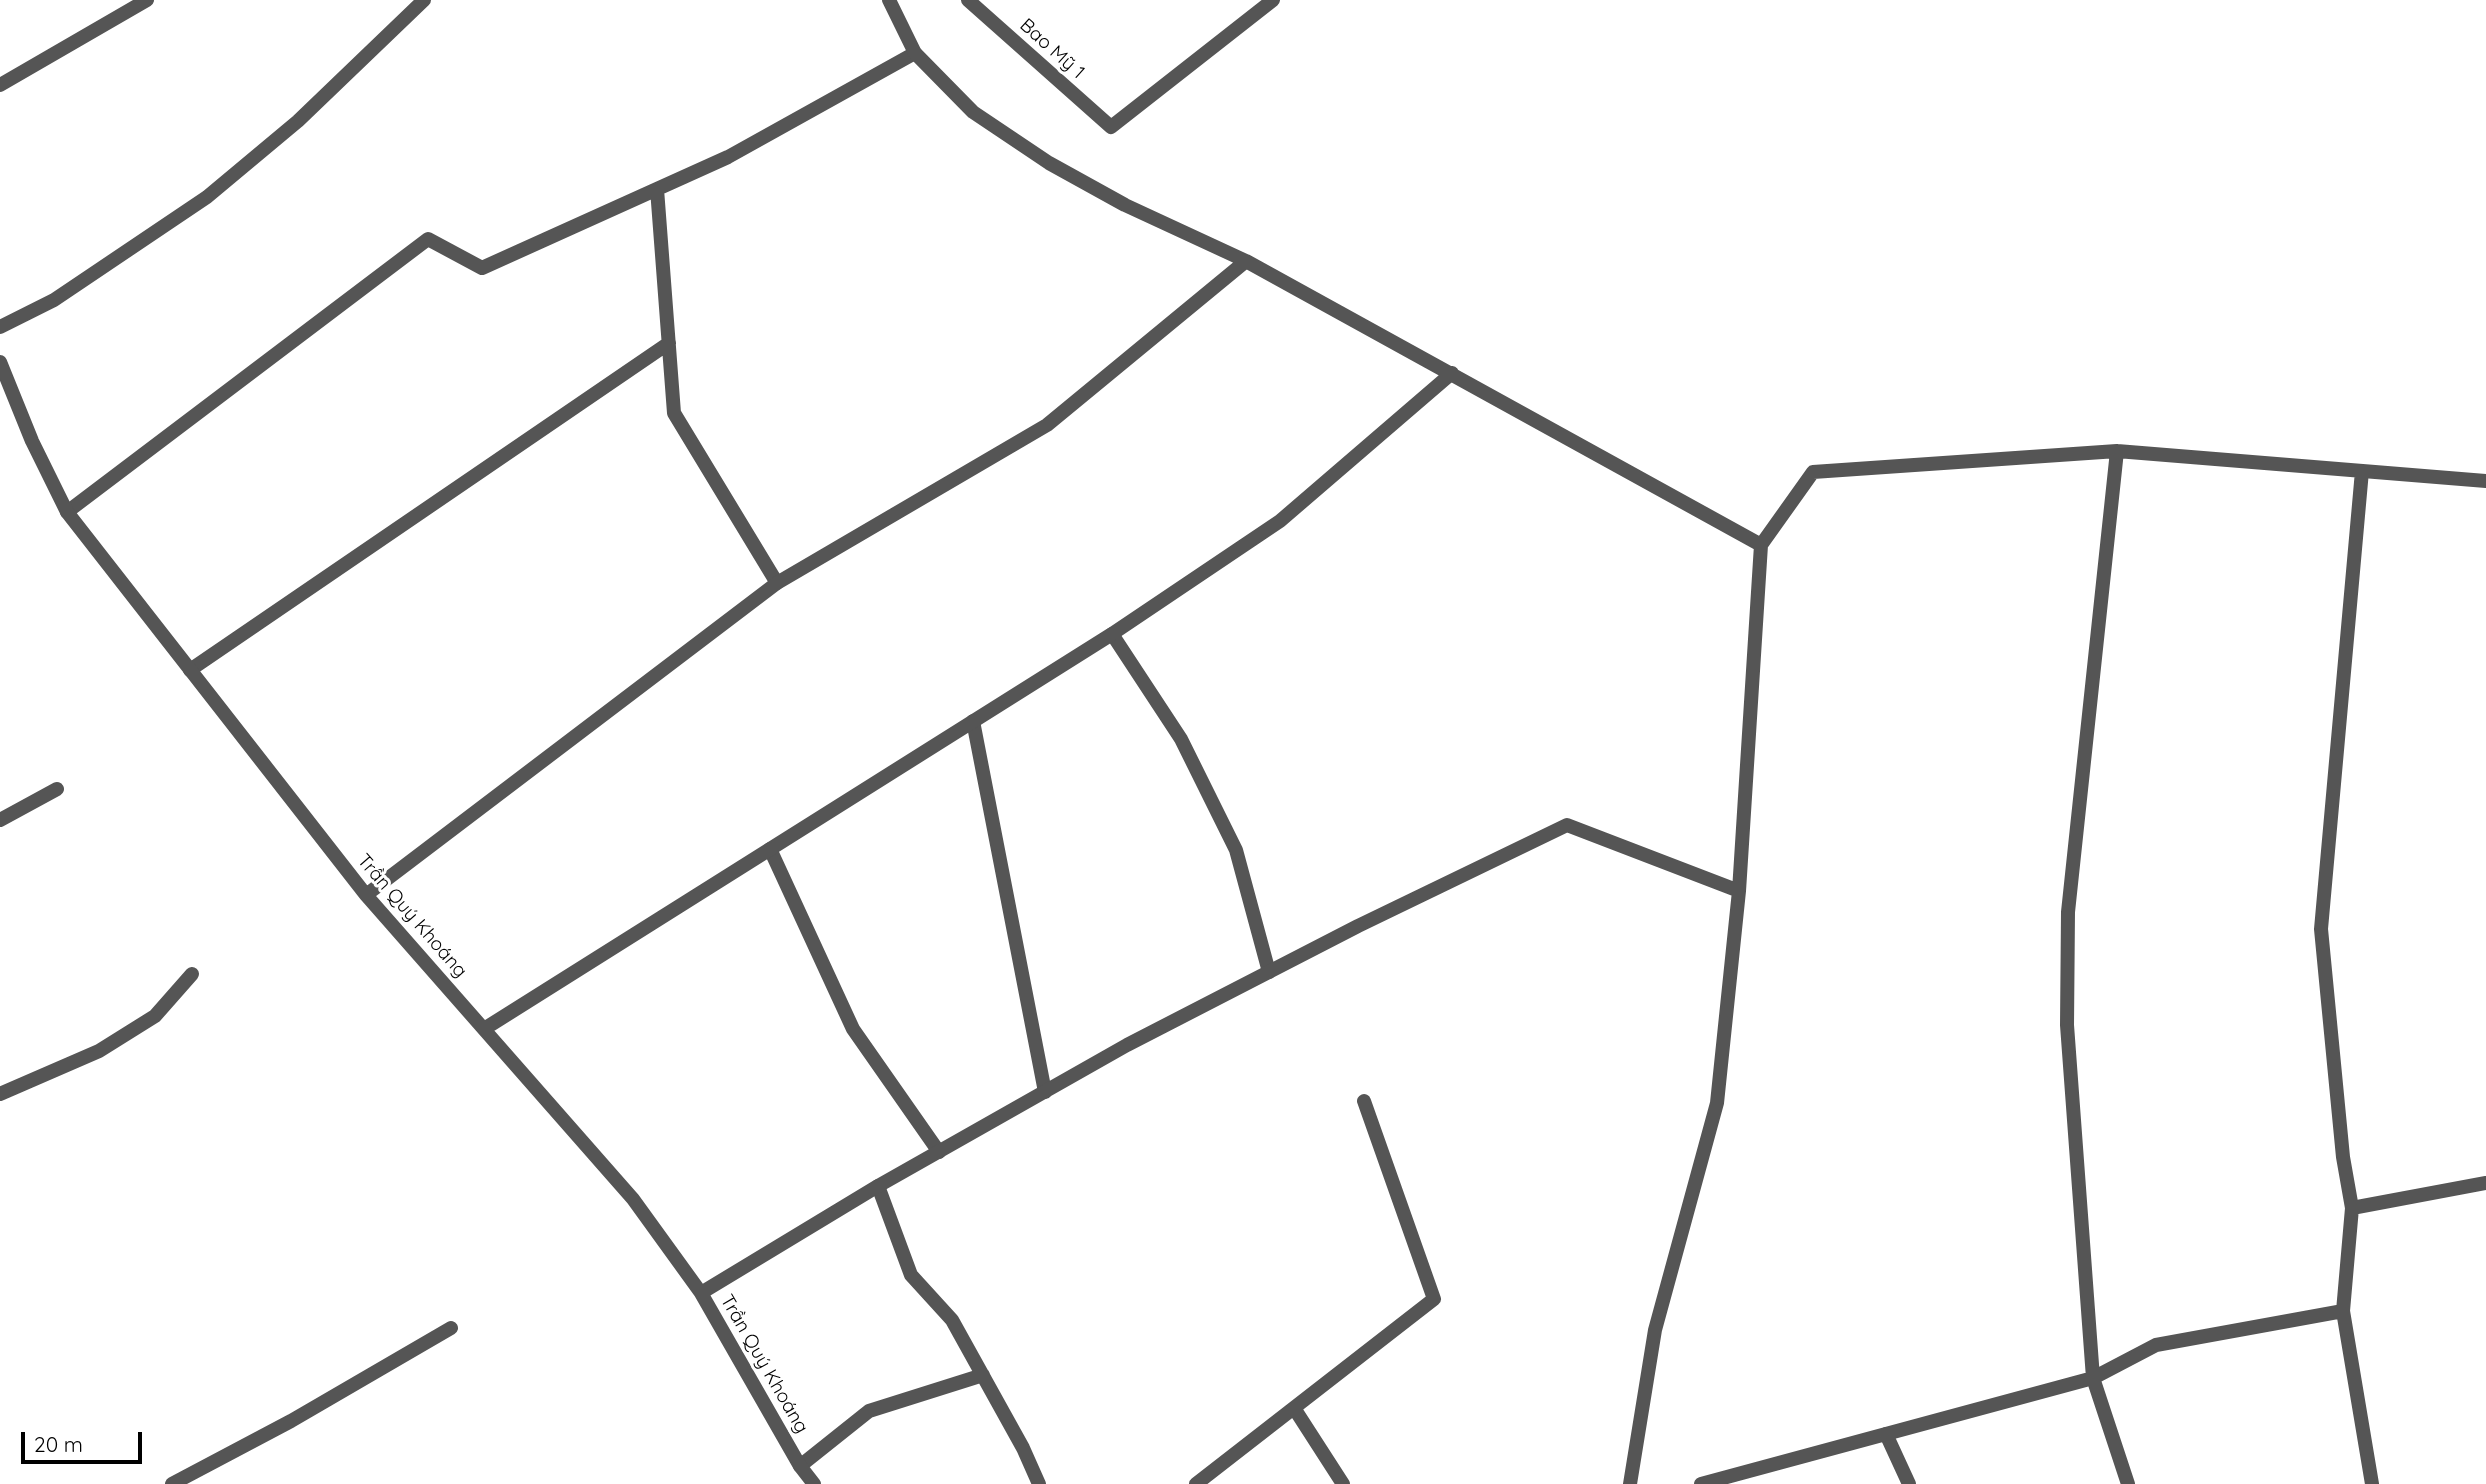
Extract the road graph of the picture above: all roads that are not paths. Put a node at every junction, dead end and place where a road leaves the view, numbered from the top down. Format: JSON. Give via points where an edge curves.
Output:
{"nodes":[{"id":1,"x":147,"y":0,"type":"edge"},
{"id":2,"x":424,"y":0,"type":"edge"},
{"id":3,"x":888,"y":0,"type":"edge"},
{"id":4,"x":968,"y":0,"type":"edge"},
{"id":5,"x":1273,"y":0,"type":"edge"},
{"id":6,"x":915,"y":53,"type":"junction"},
{"id":7,"x":0,"y":85,"type":"edge"},
{"id":8,"x":657,"y":188,"type":"junction"},
{"id":9,"x":1246,"y":261,"type":"junction"},
{"id":10,"x":0,"y":327,"type":"edge"},
{"id":11,"x":669,"y":343,"type":"junction"},
{"id":12,"x":0,"y":362,"type":"edge"},
{"id":13,"x":1452,"y":373,"type":"junction"},
{"id":14,"x":2117,"y":451,"type":"junction"},
{"id":15,"x":2362,"y":471,"type":"junction"},
{"id":16,"x":2486,"y":481,"type":"edge"},
{"id":17,"x":67,"y":512,"type":"junction"},
{"id":18,"x":1760,"y":545,"type":"junction"},
{"id":19,"x":777,"y":583,"type":"junction"},
{"id":20,"x":1112,"y":634,"type":"junction"},
{"id":21,"x":190,"y":670,"type":"junction"},
{"id":22,"x":973,"y":722,"type":"junction"},
{"id":23,"x":57,"y":789,"type":"dead end"},
{"id":24,"x":0,"y":820,"type":"edge"},
{"id":25,"x":769,"y":849,"type":"junction"},
{"id":26,"x":1739,"y":891,"type":"junction"},
{"id":27,"x":366,"y":895,"type":"junction"},
{"id":28,"x":1269,"y":972,"type":"junction"},
{"id":29,"x":192,"y":974,"type":"dead end"},
{"id":30,"x":484,"y":1029,"type":"junction"},
{"id":31,"x":1045,"y":1091,"type":"junction"},
{"id":32,"x":0,"y":1094,"type":"edge"},
{"id":33,"x":1364,"y":1101,"type":"dead end"},
{"id":34,"x":939,"y":1152,"type":"junction"},
{"id":35,"x":2486,"y":1183,"type":"edge"},
{"id":36,"x":878,"y":1186,"type":"junction"},
{"id":37,"x":2352,"y":1208,"type":"junction"},
{"id":38,"x":701,"y":1293,"type":"junction"},
{"id":39,"x":2343,"y":1311,"type":"junction"},
{"id":40,"x":451,"y":1328,"type":"dead end"},
{"id":41,"x":983,"y":1376,"type":"junction"},
{"id":42,"x":2093,"y":1378,"type":"junction"},
{"id":43,"x":1294,"y":1408,"type":"junction"},
{"id":44,"x":1886,"y":1434,"type":"junction"},
{"id":45,"x":800,"y":1466,"type":"junction"},
{"id":46,"x":172,"y":1484,"type":"edge"},
{"id":47,"x":814,"y":1484,"type":"edge"},
{"id":48,"x":1039,"y":1484,"type":"edge"},
{"id":49,"x":1196,"y":1484,"type":"edge"},
{"id":50,"x":1343,"y":1484,"type":"edge"},
{"id":51,"x":1630,"y":1484,"type":"edge"},
{"id":52,"x":1701,"y":1484,"type":"edge"},
{"id":53,"x":1909,"y":1484,"type":"edge"},
{"id":54,"x":2128,"y":1484,"type":"edge"},
{"id":55,"x":2372,"y":1484,"type":"edge"}],
"edges":[{"from":1,"to":7,"type":"street"},
{"from":2,"to":10,"type":"street","via":[[298,121],[207,197],[54,300]]},
{"from":3,"to":6,"type":"street"},
{"from":4,"to":5,"type":"street","name":"Bao Mỹ 1","via":[[1111,127]]},
{"from":6,"to":8,"type":"street","via":[[728,157]]},
{"from":6,"to":9,"type":"street","via":[[973,112],[1049,163],[1125,205]]},
{"from":8,"to":11,"type":"street"},
{"from":8,"to":17,"type":"street","via":[[482,268],[428,239]]},
{"from":9,"to":13,"type":"street"},
{"from":9,"to":19,"type":"street","via":[[1047,425]]},
{"from":11,"to":19,"type":"street","via":[[674,413]]},
{"from":11,"to":21,"type":"street"},
{"from":12,"to":17,"type":"street","name":"Trần Quý Khoáng"},
{"from":13,"to":18,"type":"street"},
{"from":13,"to":20,"type":"street","via":[[1280,521]]},
{"from":14,"to":15,"type":"street"},
{"from":14,"to":18,"type":"street","via":[[1813,472]]},
{"from":14,"to":42,"type":"street","via":[[2068,912],[2067,1024]]},
{"from":15,"to":16,"type":"street"},
{"from":15,"to":37,"type":"street","via":[[2321,929]]},
{"from":17,"to":21,"type":"street","name":"Trần Quý Khoáng"},
{"from":18,"to":26,"type":"street"},
{"from":19,"to":27,"type":"street"},
{"from":20,"to":22,"type":"street"},
{"from":20,"to":28,"type":"street","via":[[1181,739],[1236,850]]},
{"from":21,"to":27,"type":"street","name":"Trần Quý Khoáng"},
{"from":22,"to":25,"type":"street"},
{"from":22,"to":31,"type":"street"},
{"from":23,"to":24,"type":"street"},
{"from":25,"to":30,"type":"street"},
{"from":25,"to":34,"type":"street","via":[[853,1029]]},
{"from":26,"to":28,"type":"street","via":[[1567,825]]},
{"from":26,"to":51,"type":"street","via":[[1717,1103],[1655,1330]]},
{"from":27,"to":30,"type":"street","name":"Trần Quý Khoáng"},
{"from":28,"to":31,"type":"street"},
{"from":29,"to":32,"type":"street","via":[[155,1016],[99,1051]]},
{"from":30,"to":38,"type":"street","name":"Trần Quý Khoáng","via":[[633,1199]]},
{"from":31,"to":34,"type":"street"},
{"from":33,"to":43,"type":"street","via":[[1434,1299]]},
{"from":34,"to":36,"type":"street"},
{"from":35,"to":37,"type":"street"},
{"from":36,"to":38,"type":"street"},
{"from":36,"to":41,"type":"street","via":[[911,1275],[952,1320]]},
{"from":37,"to":39,"type":"street"},
{"from":38,"to":45,"type":"street","name":"Trần Quý Khoáng"},
{"from":39,"to":42,"type":"street","via":[[2156,1345]]},
{"from":39,"to":55,"type":"street"},
{"from":40,"to":46,"type":"street"},
{"from":41,"to":45,"type":"street","via":[[869,1411]]},
{"from":41,"to":48,"type":"street"},
{"from":42,"to":44,"type":"street"},
{"from":42,"to":54,"type":"street"},
{"from":43,"to":49,"type":"street"},
{"from":43,"to":50,"type":"street"},
{"from":44,"to":52,"type":"street"},
{"from":44,"to":53,"type":"street"},
{"from":45,"to":47,"type":"street","name":"Trần Quý Khoáng"}]}
